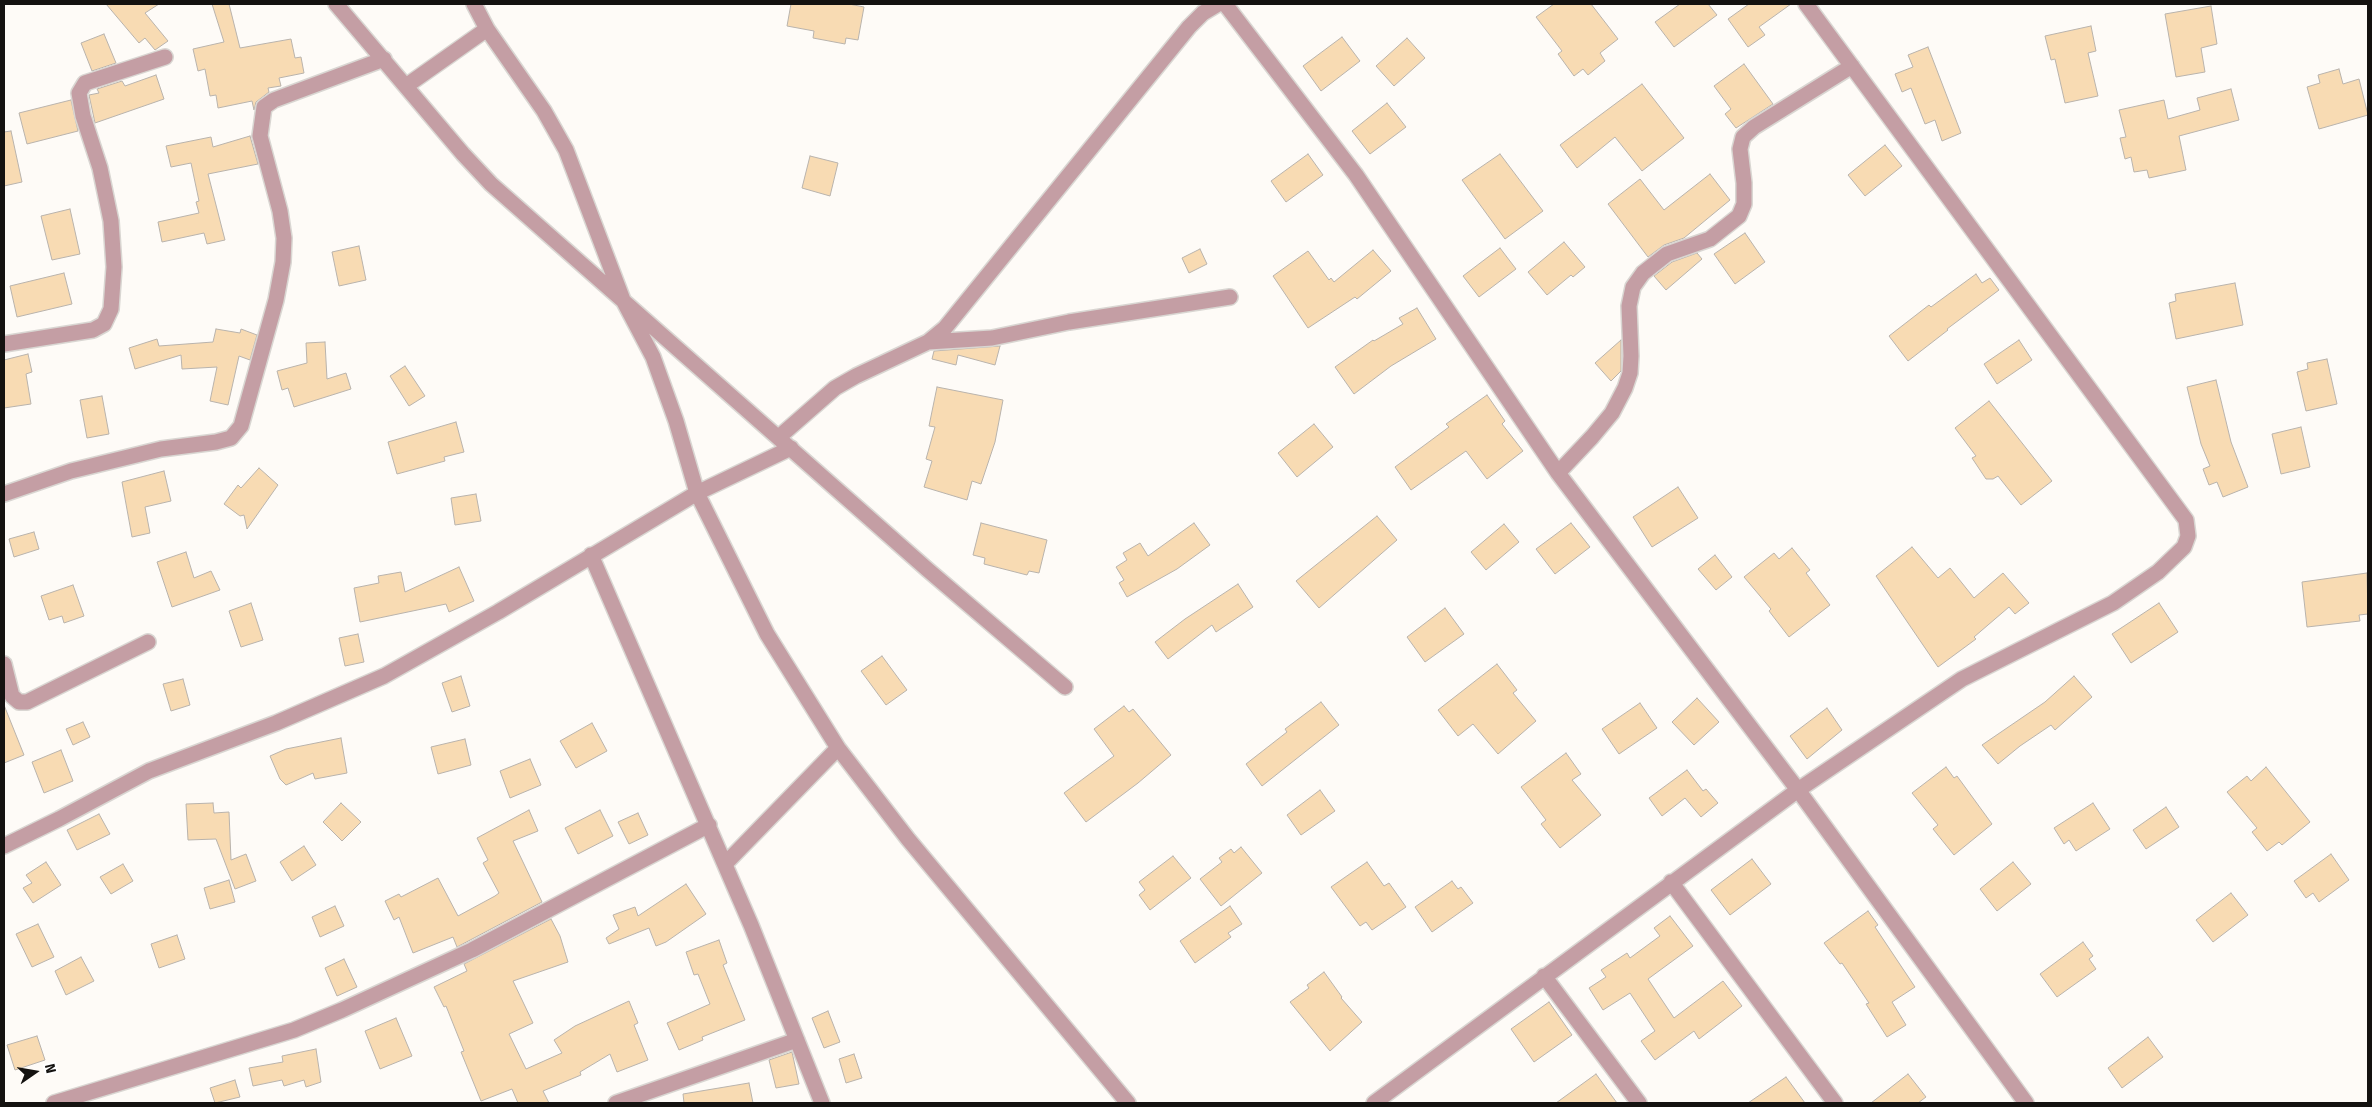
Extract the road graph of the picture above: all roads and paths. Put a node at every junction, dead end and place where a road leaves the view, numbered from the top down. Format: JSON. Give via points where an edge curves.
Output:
{"nodes":[{"id":1,"x":336,"y":4,"type":"edge"},
{"id":2,"x":474,"y":4,"type":"edge"},
{"id":3,"x":1218,"y":4,"type":"edge"},
{"id":4,"x":1225,"y":4,"type":"edge"},
{"id":5,"x":1806,"y":4,"type":"edge"},
{"id":6,"x":487,"y":29,"type":"junction"},
{"id":7,"x":165,"y":57,"type":"dead end"},
{"id":8,"x":384,"y":59,"type":"junction"},
{"id":9,"x":1852,"y":66,"type":"junction"},
{"id":10,"x":406,"y":86,"type":"junction"},
{"id":11,"x":1230,"y":297,"type":"dead end"},
{"id":12,"x":623,"y":300,"type":"junction"},
{"id":13,"x":928,"y":342,"type":"junction"},
{"id":14,"x":4,"y":344,"type":"edge"},
{"id":15,"x":779,"y":437,"type":"junction"},
{"id":16,"x":791,"y":448,"type":"junction"},
{"id":17,"x":1558,"y":473,"type":"junction"},
{"id":18,"x":697,"y":493,"type":"junction"},
{"id":19,"x":4,"y":494,"type":"edge"},
{"id":20,"x":592,"y":555,"type":"junction"},
{"id":21,"x":148,"y":642,"type":"dead end"},
{"id":22,"x":4,"y":664,"type":"edge"},
{"id":23,"x":1065,"y":687,"type":"dead end"},
{"id":24,"x":838,"y":748,"type":"junction"},
{"id":25,"x":1798,"y":790,"type":"junction"},
{"id":26,"x":709,"y":826,"type":"junction"},
{"id":27,"x":4,"y":846,"type":"edge"},
{"id":28,"x":725,"y":864,"type":"junction"},
{"id":29,"x":1671,"y":882,"type":"junction"},
{"id":30,"x":1544,"y":976,"type":"junction"},
{"id":31,"x":797,"y":1040,"type":"junction"},
{"id":32,"x":54,"y":1103,"type":"edge"},
{"id":33,"x":616,"y":1103,"type":"edge"},
{"id":34,"x":822,"y":1103,"type":"edge"},
{"id":35,"x":1128,"y":1103,"type":"edge"},
{"id":36,"x":1374,"y":1103,"type":"edge"},
{"id":37,"x":1640,"y":1103,"type":"edge"},
{"id":38,"x":1835,"y":1103,"type":"edge"},
{"id":39,"x":2026,"y":1103,"type":"edge"}],
"edges":[{"from":1,"to":8,"type":"street"},
{"from":2,"to":6,"type":"street"},
{"from":3,"to":13,"type":"street","via":[[1203,13],[1189,28],[945,328]]},
{"from":4,"to":17,"type":"street","via":[[1356,175]]},
{"from":5,"to":9,"type":"street"},
{"from":6,"to":10,"type":"street"},
{"from":6,"to":12,"type":"street","via":[[544,111],[566,150]]},
{"from":7,"to":14,"type":"street","via":[[85,83],[79,93],[111,222],[114,267],[111,309],[104,324],[93,330]]},
{"from":8,"to":10,"type":"street"},
{"from":8,"to":19,"type":"street","via":[[274,100],[264,107],[260,136],[280,211],[283,262],[276,300],[241,426],[232,438],[161,448],[89,466]]},
{"from":9,"to":17,"type":"street","via":[[1743,137],[1740,149],[1744,204],[1739,216],[1710,239],[1667,254],[1643,273],[1633,287],[1629,306],[1631,364],[1625,388],[1612,413]]},
{"from":9,"to":25,"type":"street","via":[[2186,520],[2188,536],[2184,547],[2158,572],[2113,603],[1962,679]]},
{"from":10,"to":12,"type":"street","via":[[491,184]]},
{"from":11,"to":13,"type":"street","via":[[1069,322],[992,338]]},
{"from":12,"to":15,"type":"street"},
{"from":12,"to":18,"type":"street","via":[[653,357]]},
{"from":13,"to":15,"type":"street","via":[[835,388]]},
{"from":15,"to":16,"type":"street"},
{"from":16,"to":18,"type":"street"},
{"from":16,"to":23,"type":"street"},
{"from":17,"to":25,"type":"street"},
{"from":18,"to":20,"type":"street"},
{"from":18,"to":24,"type":"street","via":[[767,634]]},
{"from":20,"to":26,"type":"street"},
{"from":20,"to":27,"type":"street","via":[[384,676],[276,723],[149,771]]},
{"from":21,"to":22,"type":"street","via":[[27,702],[19,702],[12,696]]},
{"from":24,"to":28,"type":"street"},
{"from":24,"to":35,"type":"street","via":[[908,839]]},
{"from":25,"to":29,"type":"street"},
{"from":25,"to":39,"type":"street"},
{"from":26,"to":28,"type":"street"},
{"from":26,"to":32,"type":"street","via":[[472,950],[334,1014],[294,1030]]},
{"from":28,"to":31,"type":"street"},
{"from":29,"to":30,"type":"street"},
{"from":29,"to":38,"type":"street"},
{"from":30,"to":36,"type":"street"},
{"from":30,"to":37,"type":"street"},
{"from":31,"to":33,"type":"street"},
{"from":31,"to":34,"type":"street"}]}
